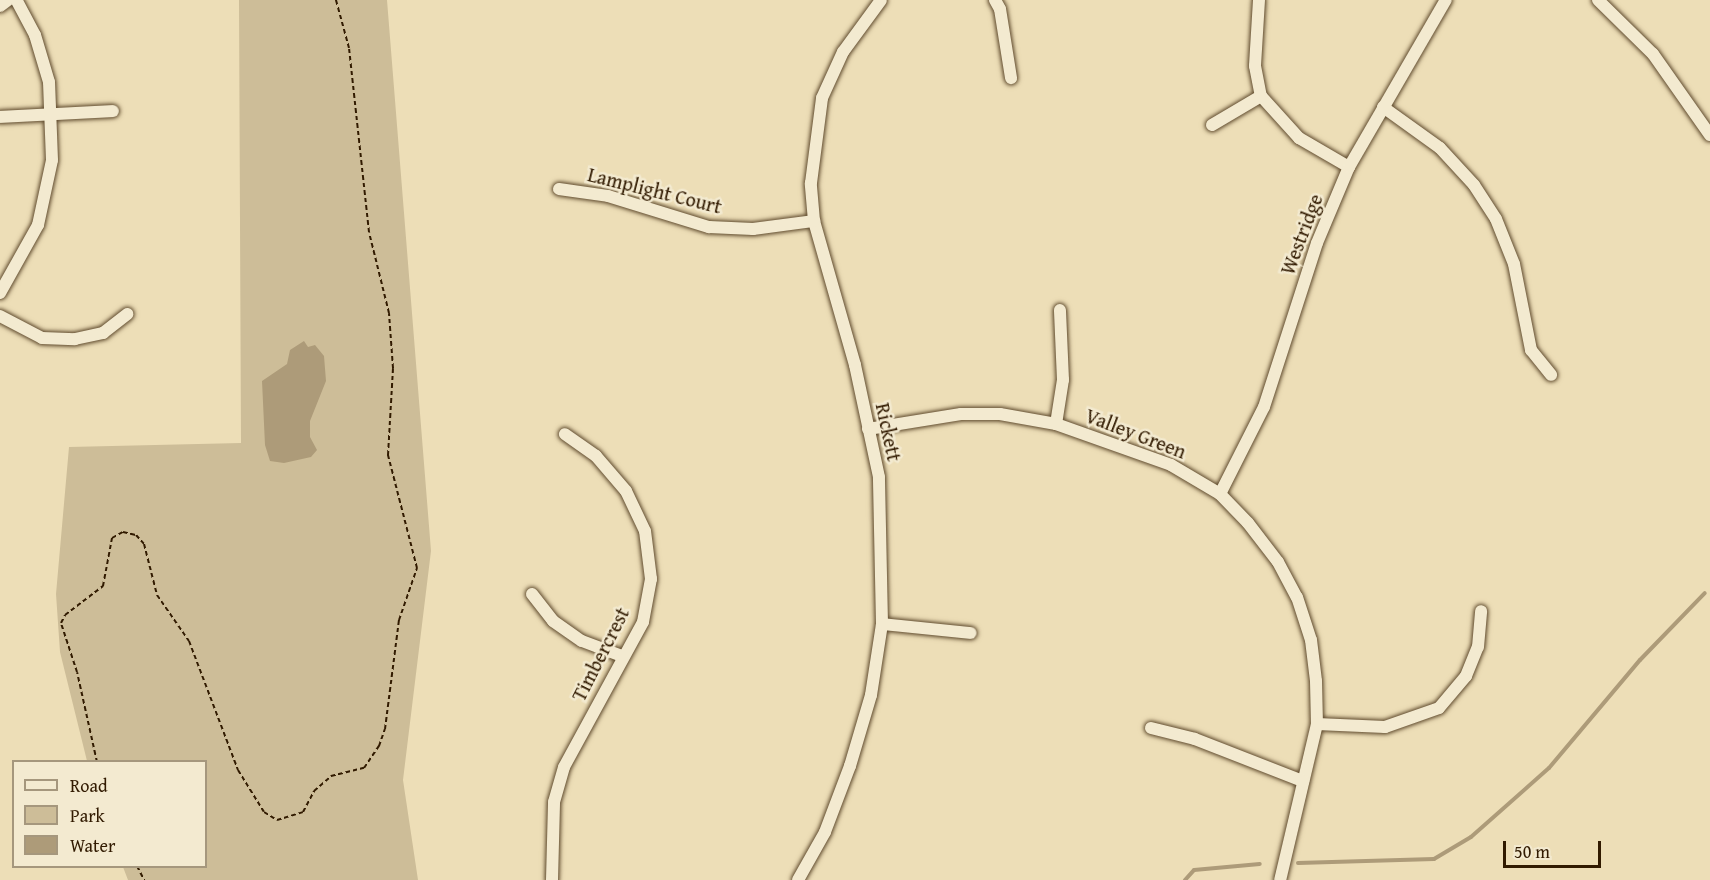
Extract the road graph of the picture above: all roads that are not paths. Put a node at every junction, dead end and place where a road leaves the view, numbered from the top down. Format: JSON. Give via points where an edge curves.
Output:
{"nodes":[{"id":1,"x":8,"y":0,"type":"edge"},
{"id":2,"x":16,"y":0,"type":"edge"},
{"id":3,"x":881,"y":0,"type":"edge"},
{"id":4,"x":995,"y":0,"type":"edge"},
{"id":5,"x":1259,"y":0,"type":"edge"},
{"id":6,"x":1446,"y":0,"type":"edge"},
{"id":7,"x":1598,"y":0,"type":"edge"},
{"id":8,"x":0,"y":6,"type":"edge"},
{"id":9,"x":1011,"y":78,"type":"dead end"},
{"id":10,"x":1261,"y":96,"type":"junction"},
{"id":11,"x":1383,"y":107,"type":"junction"},
{"id":12,"x":113,"y":111,"type":"dead end"},
{"id":13,"x":51,"y":115,"type":"junction"},
{"id":14,"x":0,"y":117,"type":"edge"},
{"id":15,"x":1212,"y":125,"type":"dead end"},
{"id":16,"x":1710,"y":135,"type":"edge"},
{"id":17,"x":1349,"y":167,"type":"junction"},
{"id":18,"x":559,"y":189,"type":"dead end"},
{"id":19,"x":814,"y":220,"type":"junction"},
{"id":20,"x":0,"y":293,"type":"edge"},
{"id":21,"x":1060,"y":310,"type":"dead end"},
{"id":22,"x":127,"y":314,"type":"dead end"},
{"id":23,"x":0,"y":316,"type":"edge"},
{"id":24,"x":1551,"y":375,"type":"dead end"},
{"id":25,"x":1056,"y":424,"type":"junction"},
{"id":26,"x":868,"y":429,"type":"junction"},
{"id":27,"x":566,"y":434,"type":"dead end"},
{"id":28,"x":1220,"y":494,"type":"junction"},
{"id":29,"x":532,"y":594,"type":"dead end"},
{"id":30,"x":1481,"y":611,"type":"dead end"},
{"id":31,"x":882,"y":624,"type":"junction"},
{"id":32,"x":971,"y":633,"type":"dead end"},
{"id":33,"x":622,"y":656,"type":"junction"},
{"id":34,"x":1317,"y":724,"type":"junction"},
{"id":35,"x":1151,"y":728,"type":"dead end"},
{"id":36,"x":1303,"y":781,"type":"junction"},
{"id":37,"x":552,"y":880,"type":"edge"},
{"id":38,"x":798,"y":880,"type":"edge"},
{"id":39,"x":1280,"y":880,"type":"edge"}],
"edges":[{"from":1,"to":8,"type":"street"},
{"from":2,"to":13,"type":"street","via":[[35,35],[49,82]]},
{"from":3,"to":19,"type":"street","name":"Rickett","via":[[843,52],[822,98],[813,149]]},
{"from":4,"to":9,"type":"street","via":[[1000,9]]},
{"from":5,"to":10,"type":"street","via":[[1255,66]]},
{"from":6,"to":11,"type":"street","name":"Westridge"},
{"from":7,"to":16,"type":"street","via":[[1653,54]]},
{"from":10,"to":15,"type":"street"},
{"from":10,"to":17,"type":"street","via":[[1299,138]]},
{"from":11,"to":17,"type":"street","name":"Westridge"},
{"from":11,"to":24,"type":"street","via":[[1440,148],[1474,185],[1496,219],[1514,264],[1531,350]]},
{"from":12,"to":13,"type":"street"},
{"from":13,"to":14,"type":"street"},
{"from":13,"to":20,"type":"street","via":[[52,160],[38,225]]},
{"from":17,"to":28,"type":"street","name":"Westridge","via":[[1317,243],[1264,407]]},
{"from":18,"to":19,"type":"street","name":"Lamplight Court","via":[[608,196],[709,227],[753,229]]},
{"from":19,"to":26,"type":"street","name":"Rickett","via":[[855,364]]},
{"from":21,"to":25,"type":"street","via":[[1063,380]]},
{"from":22,"to":23,"type":"street","via":[[103,333],[75,339],[42,338]]},
{"from":25,"to":26,"type":"street","name":"Valley Green","via":[[1000,414],[961,414]]},
{"from":25,"to":28,"type":"street","name":"Valley Green","via":[[1171,465]]},
{"from":26,"to":31,"type":"street","name":"Rickett","via":[[879,477]]},
{"from":27,"to":33,"type":"street","name":"Timbercrest","via":[[596,456],[626,491],[645,531],[651,579],[643,622]]},
{"from":28,"to":34,"type":"street","name":"Valley Green","via":[[1278,562],[1297,597],[1311,640]]},
{"from":29,"to":33,"type":"street","via":[[553,621],[582,641]]},
{"from":30,"to":34,"type":"street","via":[[1478,647],[1466,676],[1456,693],[1439,708],[1385,727]]},
{"from":31,"to":32,"type":"street"},
{"from":31,"to":38,"type":"street","name":"Rickett","via":[[871,695],[850,766],[825,832]]},
{"from":33,"to":37,"type":"street","name":"Timbercrest","via":[[564,767],[554,802]]},
{"from":34,"to":36,"type":"street","name":"Valley Green"},
{"from":35,"to":36,"type":"street","via":[[1195,739]]},
{"from":36,"to":39,"type":"street","name":"Valley Green"}]}
